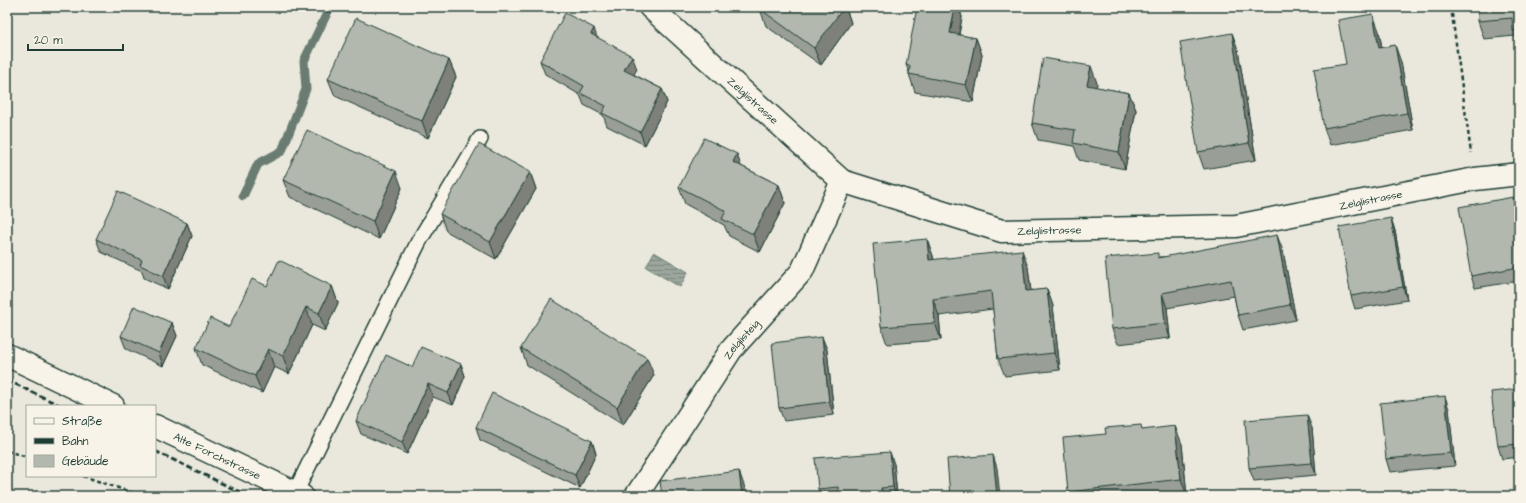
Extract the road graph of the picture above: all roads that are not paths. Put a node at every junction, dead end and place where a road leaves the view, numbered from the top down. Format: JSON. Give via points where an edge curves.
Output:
{"nodes":[{"id":1,"x":650,"y":7,"type":"edge"},
{"id":2,"x":480,"y":139,"type":"dead end"},
{"id":3,"x":1519,"y":174,"type":"edge"},
{"id":4,"x":842,"y":181,"type":"junction"},
{"id":5,"x":7,"y":355,"type":"edge"},
{"id":6,"x":111,"y":405,"type":"edge"},
{"id":7,"x":156,"y":426,"type":"edge"},
{"id":8,"x":298,"y":494,"type":"edge"},
{"id":9,"x":636,"y":496,"type":"edge"}],
"edges":[{"from":1,"to":4,"type":"street","name":"Zelglistrasse"},
{"from":2,"to":8,"type":"lane","via":[[419,241]]},
{"from":3,"to":4,"type":"street","name":"Zelglistrasse","via":[[1475,179],[1236,226],[1002,231]]},
{"from":4,"to":9,"type":"street","name":"Zelglisteig","via":[[802,271],[732,350]]},
{"from":5,"to":6,"type":"street"},
{"from":7,"to":8,"type":"street","name":"Alte Forchstrasse"}]}
